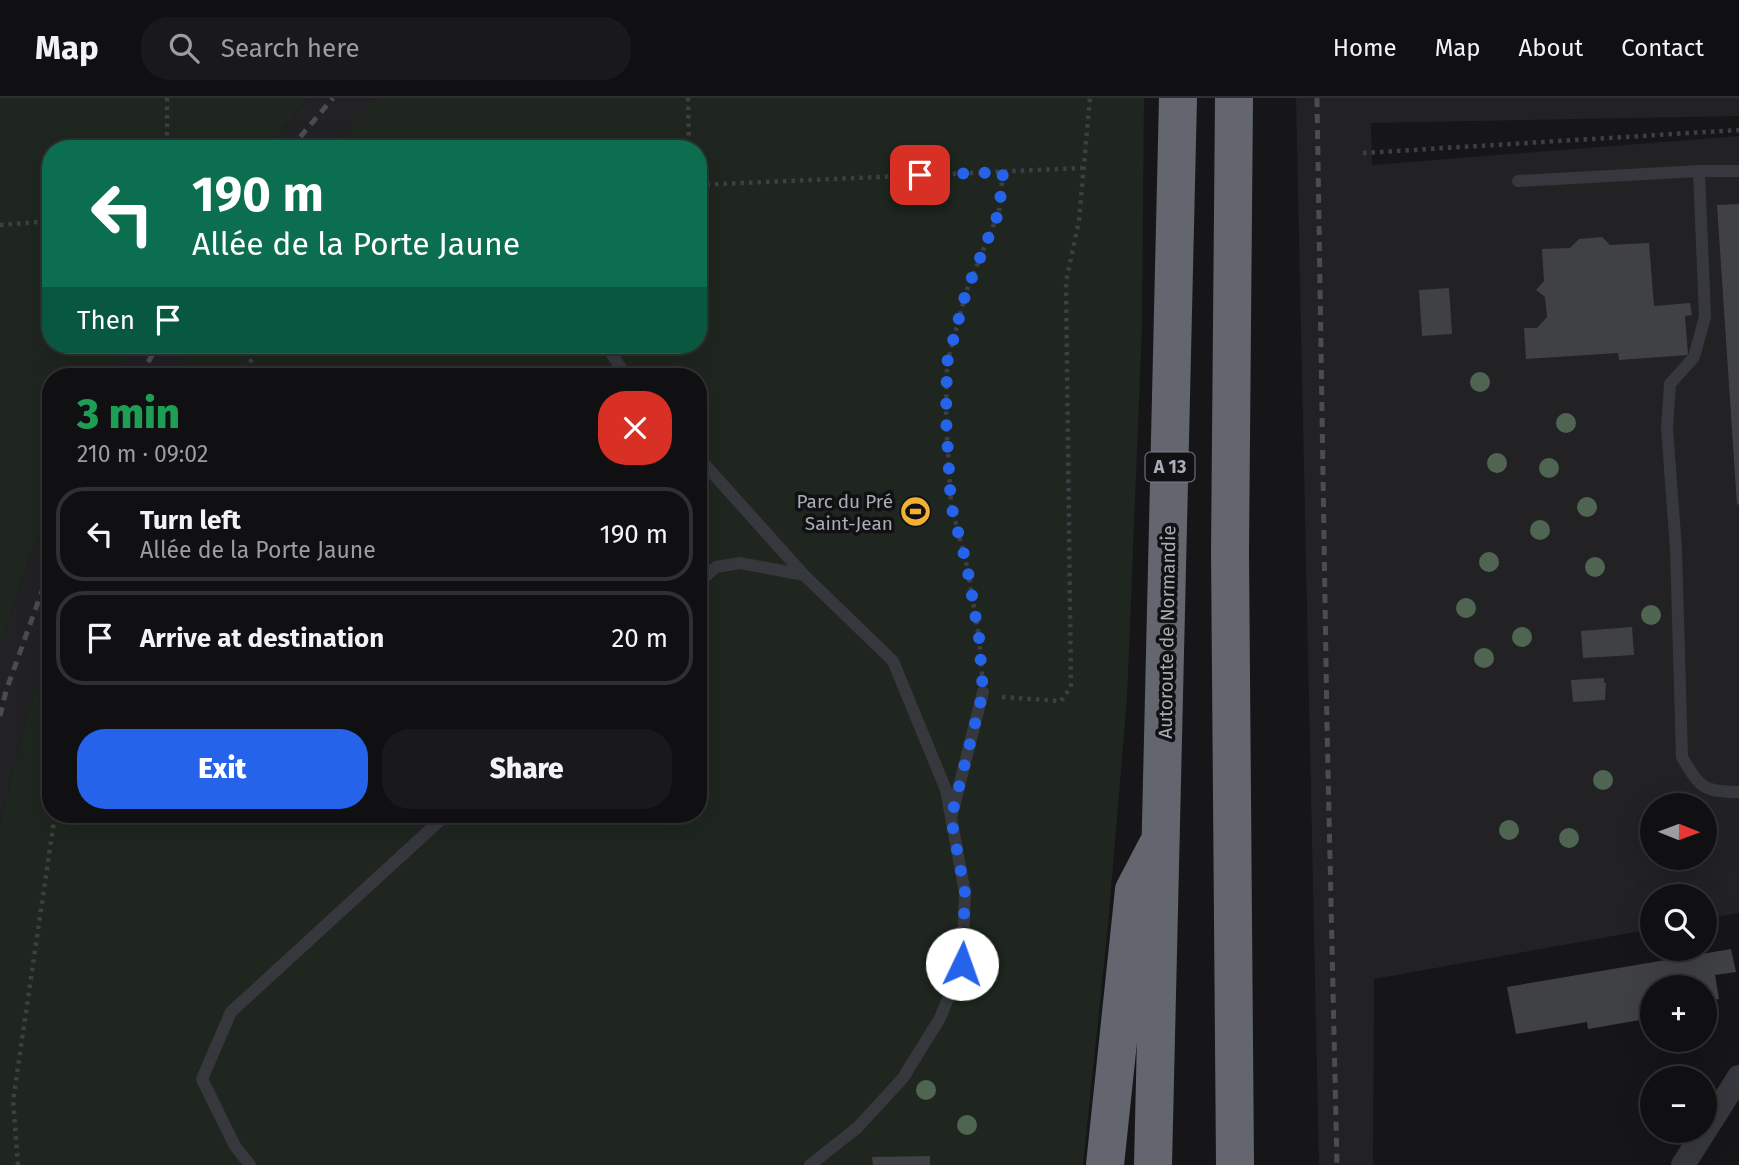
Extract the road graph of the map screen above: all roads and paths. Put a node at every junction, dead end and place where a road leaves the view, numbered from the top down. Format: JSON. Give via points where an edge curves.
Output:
{"nodes":[{"id":1,"x":167,"y":98,"type":"edge"},
{"id":2,"x":688,"y":98,"type":"edge"},
{"id":3,"x":1090,"y":98,"type":"edge"},
{"id":4,"x":1178,"y":98,"type":"edge"},
{"id":5,"x":1234,"y":98,"type":"edge"},
{"id":6,"x":1739,"y":130,"type":"edge"},
{"id":7,"x":167,"y":140,"type":"edge"},
{"id":8,"x":689,"y":140,"type":"edge"},
{"id":9,"x":1363,"y":153,"type":"dead end"},
{"id":10,"x":1082,"y":168,"type":"junction"},
{"id":11,"x":1699,"y":171,"type":"junction"},
{"id":12,"x":1739,"y":171,"type":"edge"},
{"id":13,"x":1003,"y":172,"type":"junction"},
{"id":14,"x":1518,"y":181,"type":"dead end"},
{"id":15,"x":707,"y":185,"type":"edge"},
{"id":16,"x":42,"y":222,"type":"edge"},
{"id":17,"x":0,"y":225,"type":"edge"},
{"id":18,"x":707,"y":467,"type":"edge"},
{"id":19,"x":707,"y":575,"type":"edge"},
{"id":20,"x":804,"y":575,"type":"junction"},
{"id":21,"x":983,"y":692,"type":"junction"},
{"id":22,"x":1739,"y":792,"type":"edge"},
{"id":23,"x":951,"y":818,"type":"junction"},
{"id":24,"x":53,"y":823,"type":"edge"},
{"id":25,"x":437,"y":823,"type":"edge"},
{"id":26,"x":1162,"y":835,"type":"junction"},
{"id":27,"x":1739,"y":1077,"type":"edge"},
{"id":28,"x":18,"y":1165,"type":"edge"},
{"id":29,"x":250,"y":1165,"type":"edge"},
{"id":30,"x":810,"y":1165,"type":"edge"},
{"id":31,"x":1105,"y":1165,"type":"edge"},
{"id":32,"x":1153,"y":1165,"type":"edge"},
{"id":33,"x":1235,"y":1165,"type":"edge"},
{"id":34,"x":1683,"y":1165,"type":"edge"}],
"edges":[{"from":1,"to":7,"type":"path"},
{"from":2,"to":8,"type":"path"},
{"from":3,"to":10,"type":"path"},
{"from":4,"to":26,"type":"highway","name":"Autoroute de Normandie","number":"A 13"},
{"from":5,"to":33,"type":"highway","via":[[1230,566]]},
{"from":6,"to":9,"type":"path"},
{"from":10,"to":13,"type":"path"},
{"from":10,"to":21,"type":"path","via":[[1079,220],[1066,282],[1072,687],[1061,701]]},
{"from":11,"to":12,"type":"lane"},
{"from":11,"to":14,"type":"lane"},
{"from":11,"to":22,"type":"lane","via":[[1704,317],[1694,357],[1670,384],[1667,428],[1682,757],[1706,789]]},
{"from":13,"to":15,"type":"path"},
{"from":13,"to":21,"type":"path","via":[[999,212],[966,292],[947,363],[951,505],[967,566]]},
{"from":16,"to":17,"type":"path"},
{"from":18,"to":20,"type":"lane"},
{"from":19,"to":20,"type":"lane","via":[[716,567],[740,563]]},
{"from":20,"to":23,"type":"lane","via":[[893,661],[946,790]]},
{"from":21,"to":23,"type":"lane"},
{"from":23,"to":30,"type":"lane","via":[[965,893],[962,964],[940,1018],[903,1078],[857,1128]]},
{"from":24,"to":28,"type":"path","via":[[13,1101]]},
{"from":25,"to":29,"type":"lane","via":[[231,1012],[202,1079],[235,1146]]},
{"from":26,"to":31,"type":"highway","via":[[1134,890]]},
{"from":26,"to":32,"type":"highway","name":"Autoroute de Normandie","number":"A 13"},
{"from":27,"to":34,"type":"street"}]}
